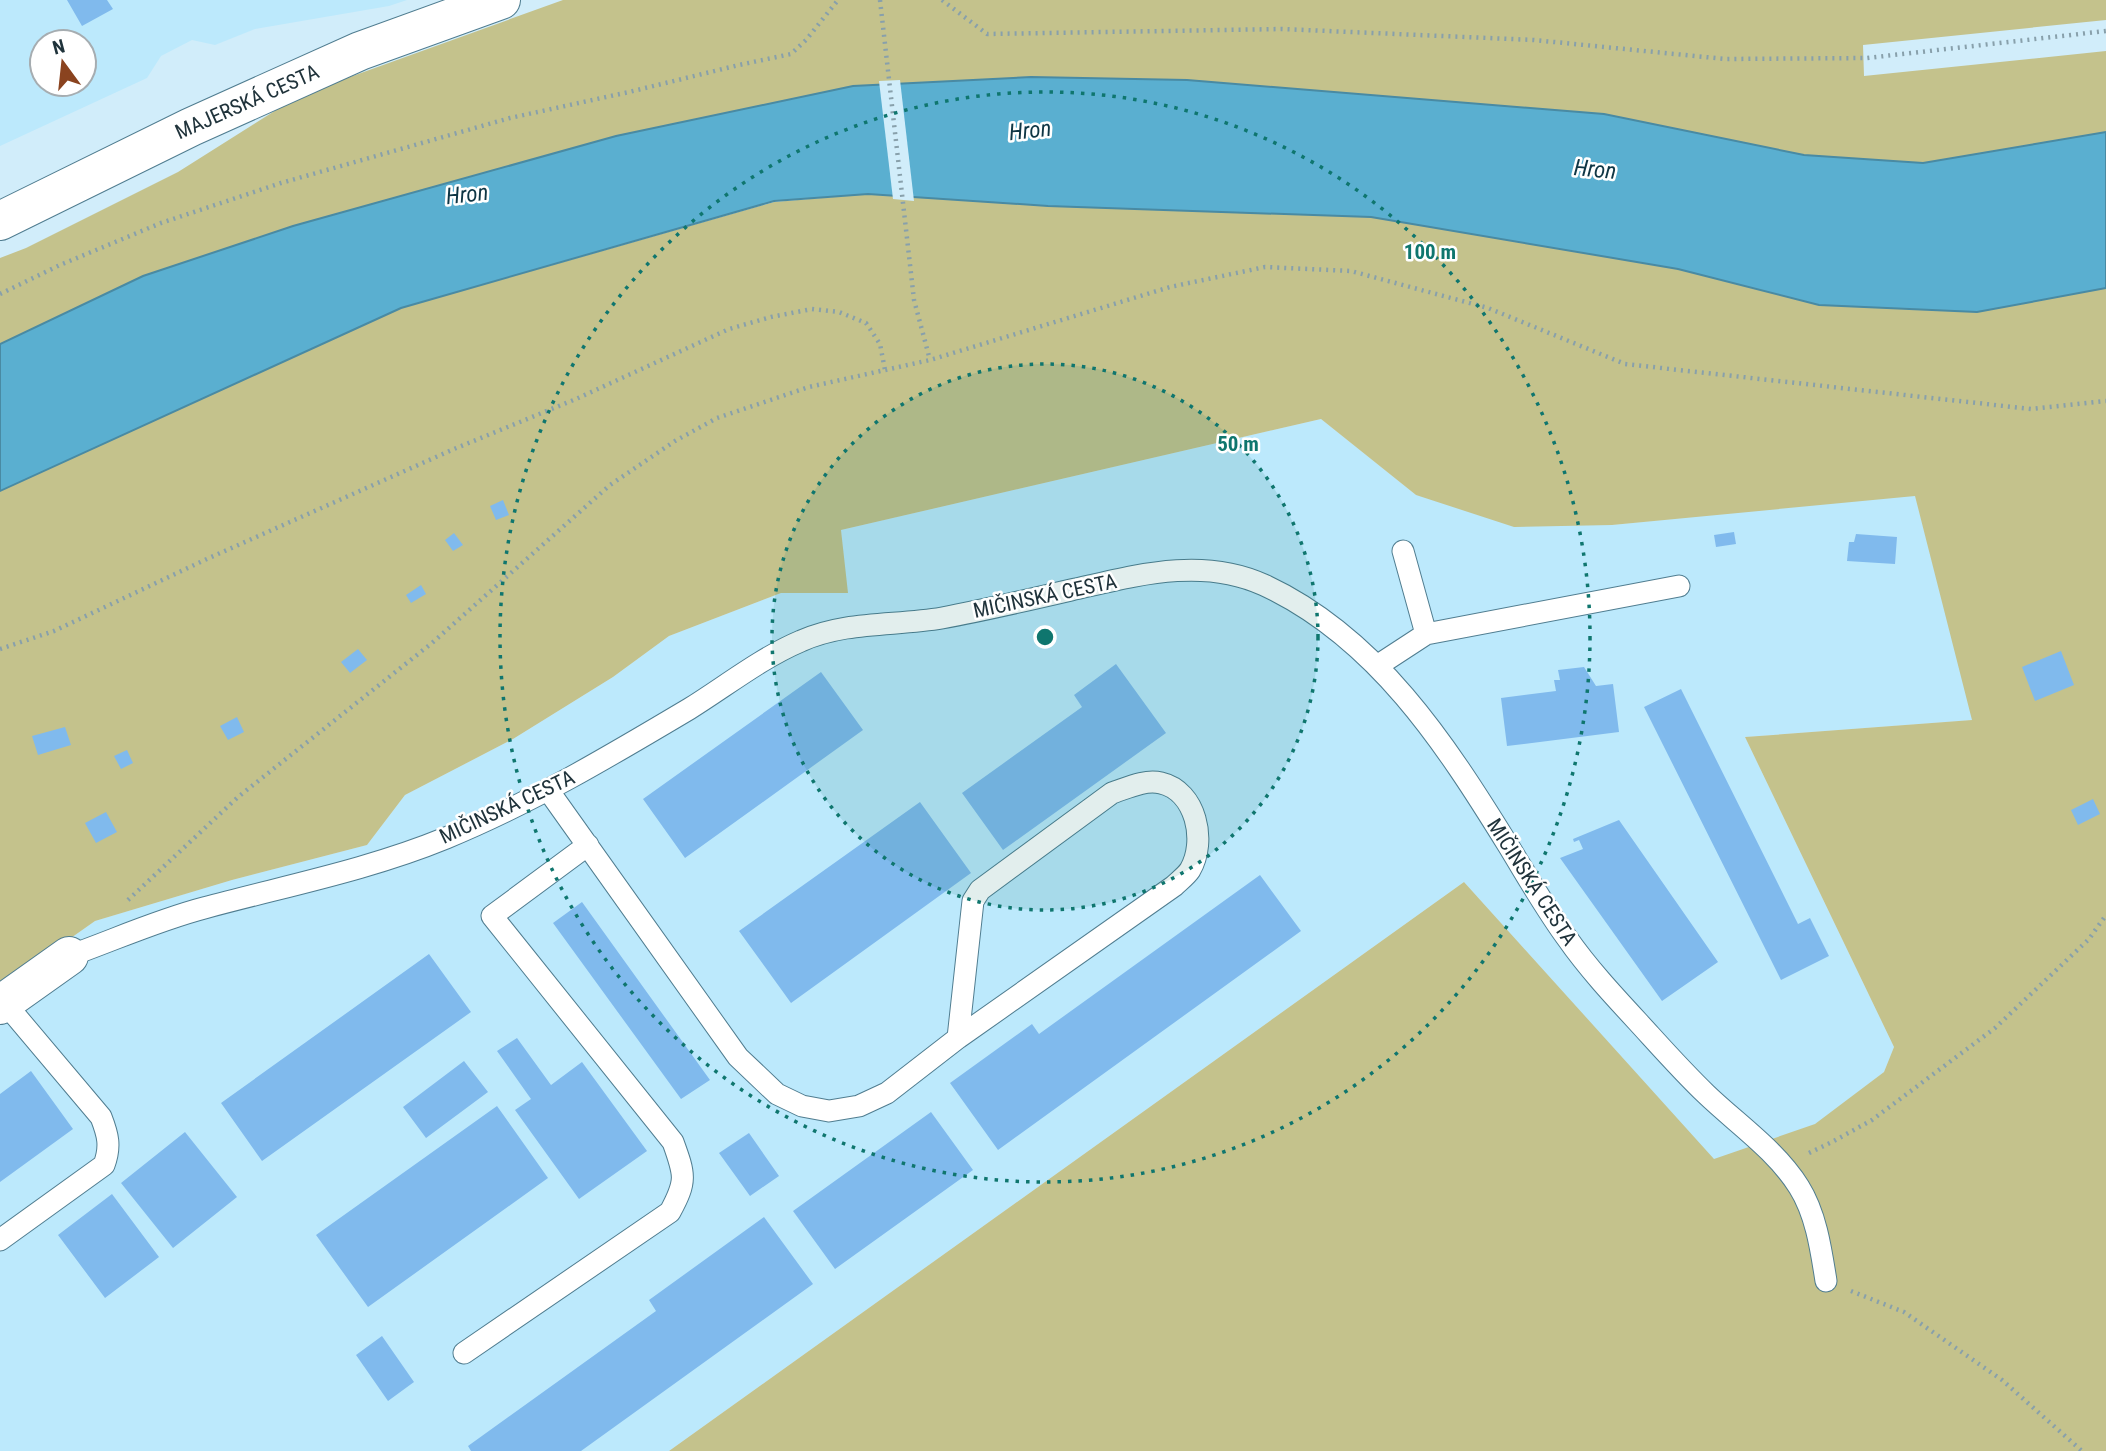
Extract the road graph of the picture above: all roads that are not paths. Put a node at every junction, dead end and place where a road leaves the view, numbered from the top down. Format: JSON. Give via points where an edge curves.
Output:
{"nodes":[{"id":1,"x":501,"y":0,"type":"edge"},
{"id":2,"x":0,"y":221,"type":"edge"},
{"id":3,"x":1404,"y":551,"type":"dead end"},
{"id":4,"x":1679,"y":586,"type":"dead end"},
{"id":5,"x":1426,"y":634,"type":"junction"},
{"id":6,"x":1377,"y":666,"type":"junction"},
{"id":7,"x":548,"y":790,"type":"junction"},
{"id":8,"x":588,"y":845,"type":"junction"},
{"id":9,"x":69,"y":956,"type":"joint"},
{"id":10,"x":2,"y":1003,"type":"edge"},
{"id":11,"x":958,"y":1038,"type":"junction"},
{"id":12,"x":0,"y":1240,"type":"edge"},
{"id":13,"x":1826,"y":1281,"type":"road end"},
{"id":14,"x":464,"y":1353,"type":"dead end"}],
"edges":[{"from":1,"to":2,"type":"street","name":"MAJERSKÁ CESTA","via":[[348,57],[191,127]]},
{"from":3,"to":5,"type":"lane"},
{"from":4,"to":5,"type":"lane"},
{"from":5,"to":6,"type":"lane"},
{"from":6,"to":7,"type":"lane","name":"MIČINSKÁ CESTA","via":[[1325,620],[1266,586],[1217,570],[1150,572],[944,617],[838,629],[807,638]]},
{"from":6,"to":13,"type":"lane","name":"MIČINSKÁ CESTA","via":[[1463,774],[1567,938],[1701,1089],[1796,1182],[1806,1200]]},
{"from":7,"to":8,"type":"lane"},
{"from":7,"to":9,"type":"lane","name":"MIČINSKÁ CESTA","via":[[444,839],[388,859],[197,910]]},
{"from":8,"to":11,"type":"lane","via":[[738,1057],[777,1094],[802,1107],[829,1111],[859,1106],[887,1093]]},
{"from":8,"to":14,"type":"lane","via":[[492,916],[673,1142],[682,1168],[681,1191],[670,1212]]},
{"from":9,"to":10,"type":"street","name":"MIČINSKÁ CESTA"},
{"from":10,"to":12,"type":"lane","via":[[101,1117],[109,1151],[104,1165]]},
{"from":11,"to":11,"type":"lane","via":[[1189,871],[1198,847],[1197,827],[1190,806],[1177,789],[1158,782],[1112,793],[980,890],[973,901]]}]}
